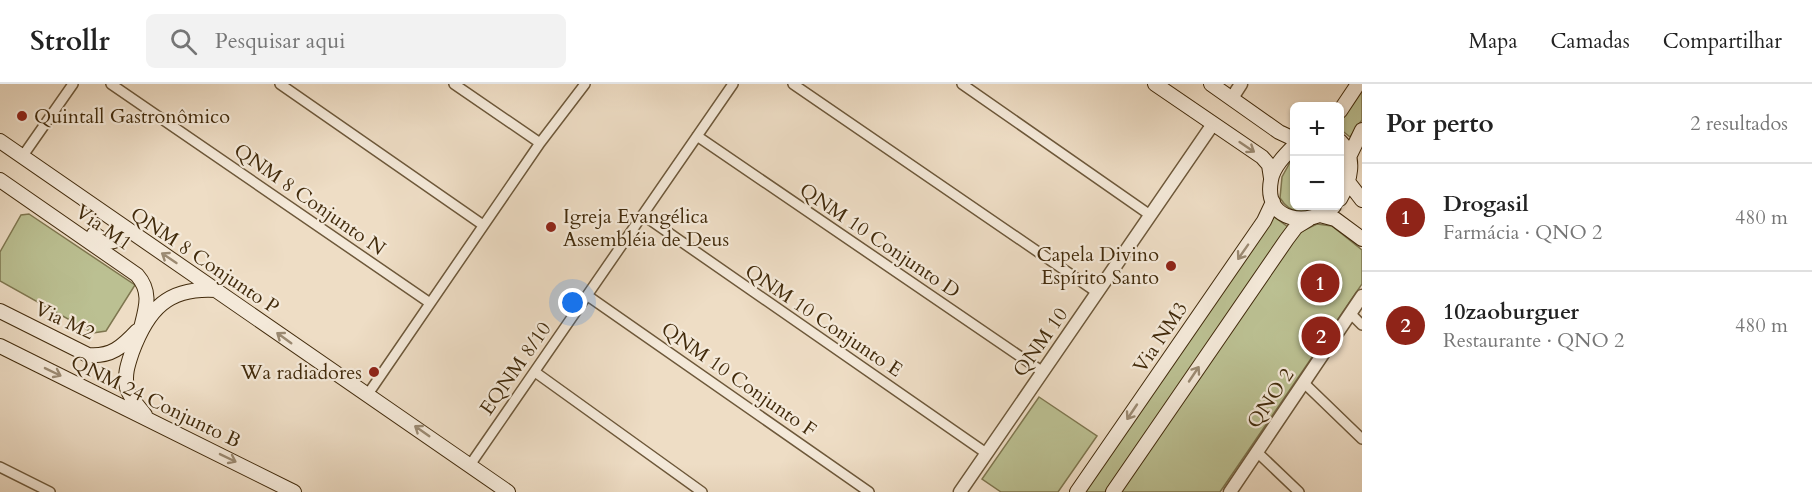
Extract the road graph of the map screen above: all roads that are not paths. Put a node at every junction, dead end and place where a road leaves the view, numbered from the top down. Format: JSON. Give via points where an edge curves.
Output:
{"nodes":[{"id":1,"x":73,"y":84,"type":"edge"},
{"id":2,"x":111,"y":84,"type":"edge"},
{"id":3,"x":280,"y":84,"type":"edge"},
{"id":4,"x":454,"y":84,"type":"edge"},
{"id":5,"x":585,"y":84,"type":"edge"},
{"id":6,"x":733,"y":84,"type":"edge"},
{"id":7,"x":793,"y":84,"type":"edge"},
{"id":8,"x":962,"y":84,"type":"edge"},
{"id":9,"x":1155,"y":84,"type":"edge"},
{"id":10,"x":1211,"y":84,"type":"edge"},
{"id":11,"x":1241,"y":84,"type":"edge"},
{"id":12,"x":1358,"y":84,"type":"edge"},
{"id":13,"x":1232,"y":99,"type":"junction"},
{"id":14,"x":1344,"y":105,"type":"edge"},
{"id":15,"x":1213,"y":124,"type":"junction"},
{"id":16,"x":1362,"y":130,"type":"edge"},
{"id":17,"x":697,"y":136,"type":"junction"},
{"id":18,"x":1290,"y":137,"type":"edge"},
{"id":19,"x":0,"y":141,"type":"edge"},
{"id":20,"x":540,"y":143,"type":"junction"},
{"id":21,"x":1344,"y":148,"type":"edge"},
{"id":22,"x":1290,"y":150,"type":"edge"},
{"id":23,"x":22,"y":157,"type":"junction"},
{"id":24,"x":1349,"y":157,"type":"junction"},
{"id":25,"x":1271,"y":178,"type":"junction"},
{"id":26,"x":0,"y":180,"type":"edge"},
{"id":27,"x":1349,"y":183,"type":"junction"},
{"id":28,"x":14,"y":189,"type":"junction"},
{"id":29,"x":1344,"y":192,"type":"edge"},
{"id":30,"x":0,"y":197,"type":"edge"},
{"id":31,"x":1362,"y":200,"type":"edge"},
{"id":32,"x":1273,"y":202,"type":"junction"},
{"id":33,"x":41,"y":207,"type":"junction"},
{"id":34,"x":1327,"y":210,"type":"edge"},
{"id":35,"x":643,"y":215,"type":"junction"},
{"id":36,"x":1150,"y":215,"type":"junction"},
{"id":37,"x":1315,"y":217,"type":"junction"},
{"id":38,"x":117,"y":224,"type":"junction"},
{"id":39,"x":483,"y":225,"type":"junction"},
{"id":40,"x":1362,"y":239,"type":"edge"},
{"id":41,"x":218,"y":290,"type":"junction"},
{"id":42,"x":1098,"y":293,"type":"junction"},
{"id":43,"x":588,"y":296,"type":"junction"},
{"id":44,"x":1362,"y":296,"type":"edge"},
{"id":45,"x":430,"y":303,"type":"junction"},
{"id":46,"x":0,"y":311,"type":"edge"},
{"id":47,"x":1351,"y":314,"type":"junction"},
{"id":48,"x":1362,"y":325,"type":"edge"},
{"id":49,"x":141,"y":328,"type":"junction"},
{"id":50,"x":0,"y":346,"type":"edge"},
{"id":51,"x":535,"y":372,"type":"junction"},
{"id":52,"x":1043,"y":372,"type":"junction"},
{"id":53,"x":1304,"y":383,"type":"junction"},
{"id":54,"x":368,"y":394,"type":"junction"},
{"id":55,"x":147,"y":418,"type":"junction"},
{"id":56,"x":1362,"y":439,"type":"edge"},
{"id":57,"x":1257,"y":452,"type":"junction"},
{"id":58,"x":986,"y":453,"type":"junction"},
{"id":59,"x":470,"y":465,"type":"junction"},
{"id":60,"x":0,"y":467,"type":"edge"},
{"id":61,"x":50,"y":492,"type":"edge"},
{"id":62,"x":294,"y":492,"type":"edge"},
{"id":63,"x":508,"y":492,"type":"edge"},
{"id":64,"x":702,"y":492,"type":"edge"},
{"id":65,"x":869,"y":492,"type":"edge"},
{"id":66,"x":960,"y":492,"type":"edge"},
{"id":67,"x":1077,"y":492,"type":"edge"},
{"id":68,"x":1113,"y":492,"type":"edge"},
{"id":69,"x":1230,"y":492,"type":"edge"},
{"id":70,"x":1299,"y":492,"type":"edge"}],
"edges":[{"from":1,"to":23,"type":"street"},
{"from":2,"to":45,"type":"street","name":"QNM 8 Conjunto N"},
{"from":3,"to":39,"type":"street"},
{"from":4,"to":20,"type":"street"},
{"from":5,"to":20,"type":"street"},
{"from":6,"to":17,"type":"street","name":"EQNM 8/10"},
{"from":7,"to":42,"type":"street"},
{"from":8,"to":36,"type":"street"},
{"from":9,"to":15,"type":"main road"},
{"from":10,"to":13,"type":"main road"},
{"from":11,"to":13,"type":"street"},
{"from":12,"to":14,"type":"main road"},
{"from":13,"to":18,"type":"main road"},
{"from":15,"to":25,"type":"main road","one_way":true,"via":[[1262,157],[1269,165]]},
{"from":15,"to":36,"type":"street","name":"QNM 10"},
{"from":16,"to":24,"type":"main road"},
{"from":17,"to":35,"type":"street","name":"EQNM 8/10"},
{"from":17,"to":52,"type":"street","name":"QNM 10 Conjunto D"},
{"from":19,"to":23,"type":"main road","name":"QNM 8 Conjunto P"},
{"from":20,"to":39,"type":"street"},
{"from":21,"to":24,"type":"main road"},
{"from":22,"to":25,"type":"main road"},
{"from":23,"to":38,"type":"main road","name":"QNM 8 Conjunto P"},
{"from":24,"to":27,"type":"main road"},
{"from":25,"to":32,"type":"main road"},
{"from":26,"to":28,"type":"main road","name":"Via M1"},
{"from":27,"to":29,"type":"main road"},
{"from":27,"to":31,"type":"main road"},
{"from":28,"to":30,"type":"main road"},
{"from":28,"to":33,"type":"main road","name":"Via M1"},
{"from":32,"to":37,"type":"main road","via":[[1286,216]]},
{"from":32,"to":67,"type":"main road","name":"Via NM3","one_way":true,"via":[[1264,221]]},
{"from":33,"to":38,"type":"main road","via":[[69,216],[107,242],[120,235]]},
{"from":33,"to":49,"type":"main road","name":"Via M1","via":[[143,282],[148,302]]},
{"from":34,"to":37,"type":"main road"},
{"from":35,"to":43,"type":"street","name":"EQNM 8/10"},
{"from":35,"to":58,"type":"street","name":"QNM 10 Conjunto E"},
{"from":36,"to":42,"type":"street","name":"QNM 10"},
{"from":37,"to":40,"type":"main road","via":[[1335,219]]},
{"from":68,"to":37,"type":"main road","one_way":true,"via":[[1287,238],[1296,227]]},
{"from":41,"to":38,"type":"main road","name":"QNM 8 Conjunto P","one_way":true},
{"from":39,"to":45,"type":"street"},
{"from":41,"to":49,"type":"main road","via":[[189,290],[169,298]]},
{"from":54,"to":41,"type":"main road","name":"QNM 8 Conjunto P","one_way":true},
{"from":42,"to":52,"type":"street","name":"QNM 10"},
{"from":43,"to":51,"type":"street","name":"EQNM 8/10"},
{"from":43,"to":65,"type":"street","name":"QNM 10 Conjunto F"},
{"from":44,"to":47,"type":"street","name":"QNO 2"},
{"from":45,"to":54,"type":"street"},
{"from":46,"to":49,"type":"main road","name":"Via M2","via":[[88,355],[112,353]]},
{"from":47,"to":48,"type":"street"},
{"from":47,"to":53,"type":"street","name":"QNO 2"},
{"from":49,"to":55,"type":"main road","name":"Via M1","via":[[125,375],[128,391]]},
{"from":50,"to":55,"type":"main road","name":"QNM 24 Conjunto B","one_way":true},
{"from":51,"to":59,"type":"street","name":"EQNM 8/10"},
{"from":51,"to":64,"type":"street"},
{"from":52,"to":58,"type":"street","name":"QNM 10"},
{"from":53,"to":56,"type":"street"},
{"from":53,"to":57,"type":"street","name":"QNO 2"},
{"from":59,"to":54,"type":"main road","one_way":true},
{"from":55,"to":62,"type":"main road","name":"QNM 24 Conjunto B","one_way":true},
{"from":57,"to":69,"type":"street","name":"QNO 2"},
{"from":57,"to":70,"type":"street"},
{"from":58,"to":66,"type":"street","name":"QNM 10"},
{"from":59,"to":63,"type":"main road"},
{"from":60,"to":61,"type":"street"}]}
